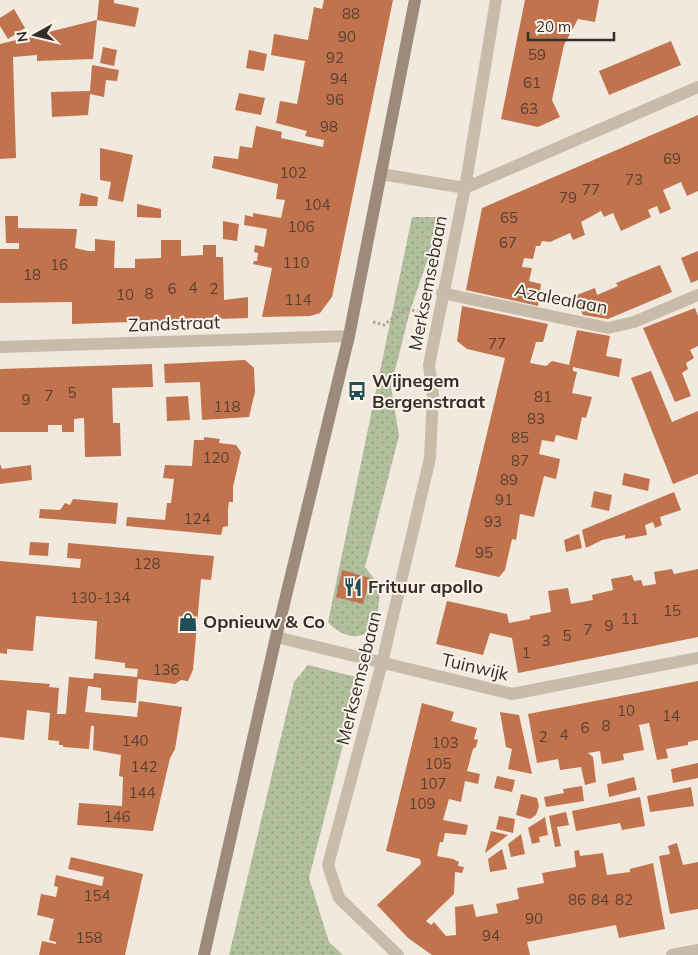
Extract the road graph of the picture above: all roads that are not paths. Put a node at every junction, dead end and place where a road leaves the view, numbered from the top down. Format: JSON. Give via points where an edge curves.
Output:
{"nodes":[{"id":1,"x":415,"y":0,"type":"edge"},
{"id":2,"x":496,"y":0,"type":"edge"},
{"id":3,"x":698,"y":87,"type":"edge"},
{"id":4,"x":381,"y":174,"type":"junction"},
{"id":5,"x":465,"y":188,"type":"junction"},
{"id":6,"x":442,"y":293,"type":"junction"},
{"id":7,"x":698,"y":295,"type":"edge"},
{"id":8,"x":350,"y":336,"type":"junction"},
{"id":9,"x":0,"y":347,"type":"edge"},
{"id":10,"x":276,"y":637,"type":"junction"},
{"id":11,"x":698,"y":658,"type":"edge"},
{"id":12,"x":382,"y":662,"type":"junction"},
{"id":13,"x":698,"y":950,"type":"edge"},
{"id":14,"x":204,"y":955,"type":"edge"},
{"id":15,"x":398,"y":955,"type":"edge"},
{"id":16,"x":672,"y":955,"type":"edge"}],
"edges":[{"from":1,"to":4,"type":"main road"},
{"from":2,"to":5,"type":"street","name":"Merksemsebaan"},
{"from":3,"to":5,"type":"street"},
{"from":4,"to":5,"type":"street"},
{"from":4,"to":8,"type":"main road"},
{"from":5,"to":6,"type":"street","name":"Merksemsebaan"},
{"from":6,"to":7,"type":"street","name":"Azalealaan","via":[[608,328],[634,322]]},
{"from":6,"to":12,"type":"street","name":"Merksemsebaan","via":[[429,364],[434,395],[430,458]]},
{"from":8,"to":9,"type":"street","name":"Zandstraat"},
{"from":8,"to":10,"type":"main road"},
{"from":10,"to":12,"type":"street","name":"Tuinwijk"},
{"from":10,"to":14,"type":"main road"},
{"from":11,"to":12,"type":"street","name":"Tuinwijk","via":[[512,694]]},
{"from":12,"to":15,"type":"street","name":"Merksemsebaan","via":[[328,865],[338,898]]},
{"from":13,"to":16,"type":"street"}]}
